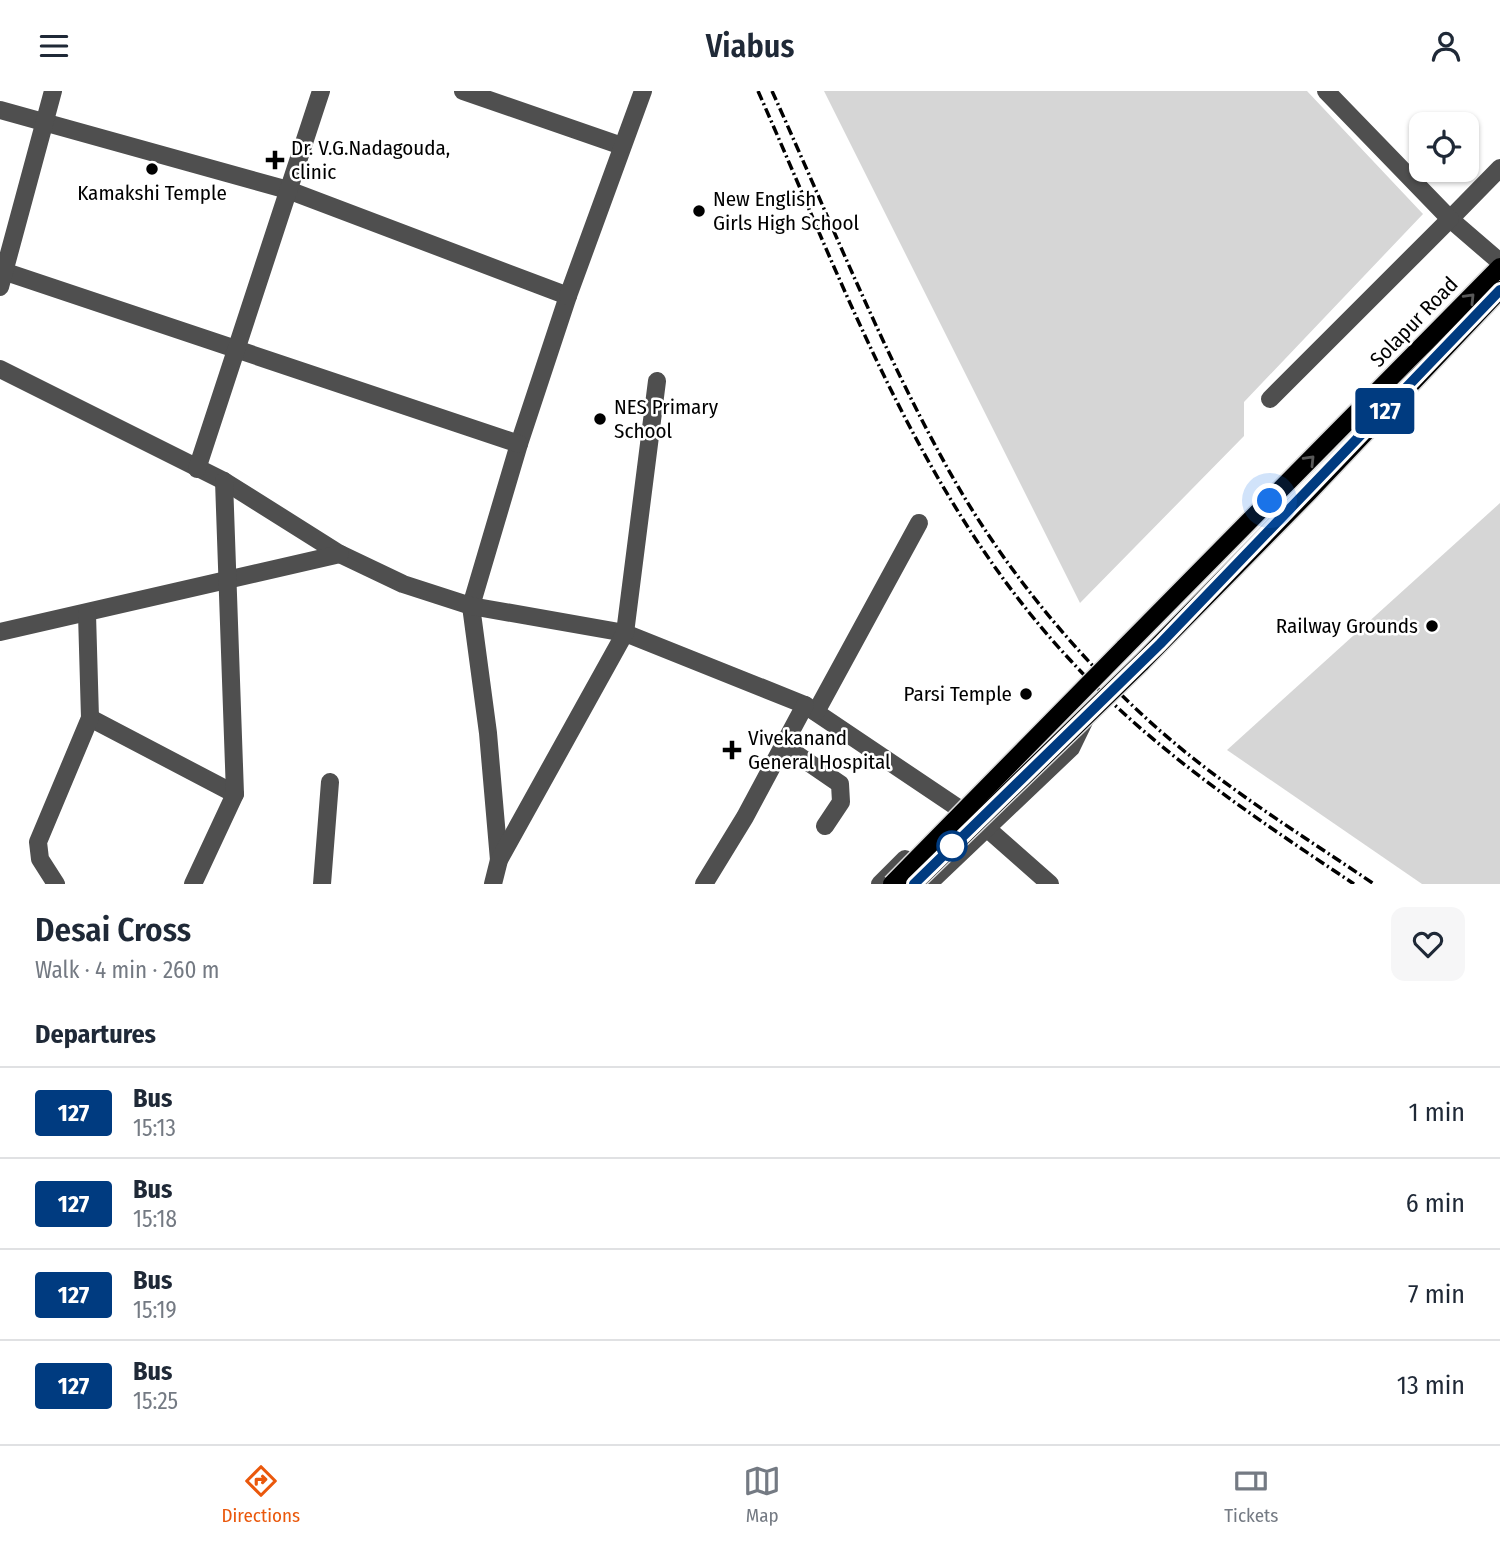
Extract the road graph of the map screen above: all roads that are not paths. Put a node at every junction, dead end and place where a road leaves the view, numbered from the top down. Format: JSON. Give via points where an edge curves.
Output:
{"nodes":[{"id":1,"x":53,"y":91,"type":"edge"},
{"id":2,"x":321,"y":91,"type":"edge"},
{"id":3,"x":463,"y":91,"type":"edge"},
{"id":4,"x":643,"y":91,"type":"edge"},
{"id":5,"x":1326,"y":91,"type":"edge"},
{"id":6,"x":0,"y":110,"type":"edge"},
{"id":7,"x":43,"y":122,"type":"junction"},
{"id":8,"x":622,"y":146,"type":"junction"},
{"id":9,"x":1500,"y":168,"type":"edge"},
{"id":10,"x":288,"y":190,"type":"junction"},
{"id":11,"x":1450,"y":219,"type":"junction"},
{"id":12,"x":1500,"y":264,"type":"edge"},
{"id":13,"x":2,"y":276,"type":"edge"},
{"id":14,"x":1500,"y":290,"type":"edge"},
{"id":15,"x":568,"y":296,"type":"junction"},
{"id":16,"x":236,"y":351,"type":"junction"},
{"id":17,"x":0,"y":369,"type":"edge"},
{"id":18,"x":657,"y":381,"type":"dead end"},
{"id":19,"x":1269,"y":399,"type":"dead end"},
{"id":20,"x":519,"y":444,"type":"junction"},
{"id":21,"x":197,"y":469,"type":"junction"},
{"id":22,"x":224,"y":481,"type":"junction"},
{"id":23,"x":919,"y":523,"type":"dead end"},
{"id":24,"x":340,"y":554,"type":"junction"},
{"id":25,"x":229,"y":581,"type":"junction"},
{"id":26,"x":471,"y":606,"type":"junction"},
{"id":27,"x":87,"y":614,"type":"junction"},
{"id":28,"x":0,"y":632,"type":"edge"},
{"id":29,"x":625,"y":633,"type":"junction"},
{"id":30,"x":1076,"y":697,"type":"junction"},
{"id":31,"x":810,"y":708,"type":"junction"},
{"id":32,"x":1087,"y":715,"type":"junction"},
{"id":33,"x":90,"y":718,"type":"junction"},
{"id":34,"x":783,"y":745,"type":"junction"},
{"id":35,"x":330,"y":782,"type":"dead end"},
{"id":36,"x":235,"y":794,"type":"junction"},
{"id":37,"x":963,"y":811,"type":"junction"},
{"id":38,"x":825,"y":826,"type":"dead end"},
{"id":39,"x":986,"y":828,"type":"junction"},
{"id":40,"x":499,"y":860,"type":"junction"},
{"id":41,"x":57,"y":884,"type":"edge"},
{"id":42,"x":193,"y":884,"type":"edge"},
{"id":43,"x":322,"y":884,"type":"edge"},
{"id":44,"x":493,"y":884,"type":"edge"},
{"id":45,"x":704,"y":884,"type":"edge"},
{"id":46,"x":880,"y":884,"type":"edge"},
{"id":47,"x":892,"y":884,"type":"edge"},
{"id":48,"x":914,"y":884,"type":"edge"},
{"id":49,"x":928,"y":884,"type":"edge"},
{"id":50,"x":1051,"y":884,"type":"edge"}],
"edges":[{"from":1,"to":7,"type":"street"},
{"from":2,"to":10,"type":"street"},
{"from":3,"to":8,"type":"street"},
{"from":4,"to":8,"type":"street"},
{"from":5,"to":11,"type":"street"},
{"from":6,"to":7,"type":"street"},
{"from":7,"to":10,"type":"street"},
{"from":7,"to":13,"type":"street"},
{"from":8,"to":15,"type":"street"},
{"from":9,"to":11,"type":"street"},
{"from":10,"to":15,"type":"street"},
{"from":10,"to":16,"type":"street"},
{"from":11,"to":12,"type":"street"},
{"from":11,"to":19,"type":"street"},
{"from":30,"to":12,"type":"main road","name":"Solapur Road","one_way":true,"bridge":true},
{"from":13,"to":16,"type":"street"},
{"from":14,"to":32,"type":"main road","name":"Solapur Road","bridge":true,"via":[[1309,492]]},
{"from":15,"to":20,"type":"street"},
{"from":16,"to":20,"type":"street"},
{"from":16,"to":21,"type":"street"},
{"from":17,"to":21,"type":"street"},
{"from":18,"to":29,"type":"street"},
{"from":20,"to":26,"type":"street"},
{"from":21,"to":22,"type":"street"},
{"from":22,"to":24,"type":"street"},
{"from":22,"to":25,"type":"street"},
{"from":23,"to":31,"type":"street"},
{"from":24,"to":25,"type":"street"},
{"from":24,"to":26,"type":"street","via":[[403,585]]},
{"from":25,"to":27,"type":"street"},
{"from":25,"to":36,"type":"street"},
{"from":26,"to":29,"type":"street"},
{"from":26,"to":40,"type":"street"},
{"from":27,"to":28,"type":"street"},
{"from":27,"to":33,"type":"street"},
{"from":29,"to":31,"type":"street"},
{"from":29,"to":40,"type":"street"},
{"from":30,"to":37,"type":"street","via":[[1057,704]]},
{"from":30,"to":47,"type":"main road","name":"Solapur Road","bridge":true},
{"from":31,"to":34,"type":"street"},
{"from":31,"to":37,"type":"street"},
{"from":32,"to":39,"type":"street","via":[[1071,748]]},
{"from":32,"to":48,"type":"main road","name":"Solapur Road","bridge":true},
{"from":33,"to":36,"type":"street"},
{"from":33,"to":41,"type":"street","via":[[38,842],[40,859]]},
{"from":34,"to":38,"type":"street","via":[[840,785],[841,802]]},
{"from":34,"to":45,"type":"street"},
{"from":35,"to":43,"type":"street"},
{"from":36,"to":42,"type":"street"},
{"from":37,"to":39,"type":"street"},
{"from":37,"to":46,"type":"street"},
{"from":39,"to":49,"type":"street"},
{"from":39,"to":50,"type":"street"},
{"from":40,"to":44,"type":"street"}]}
